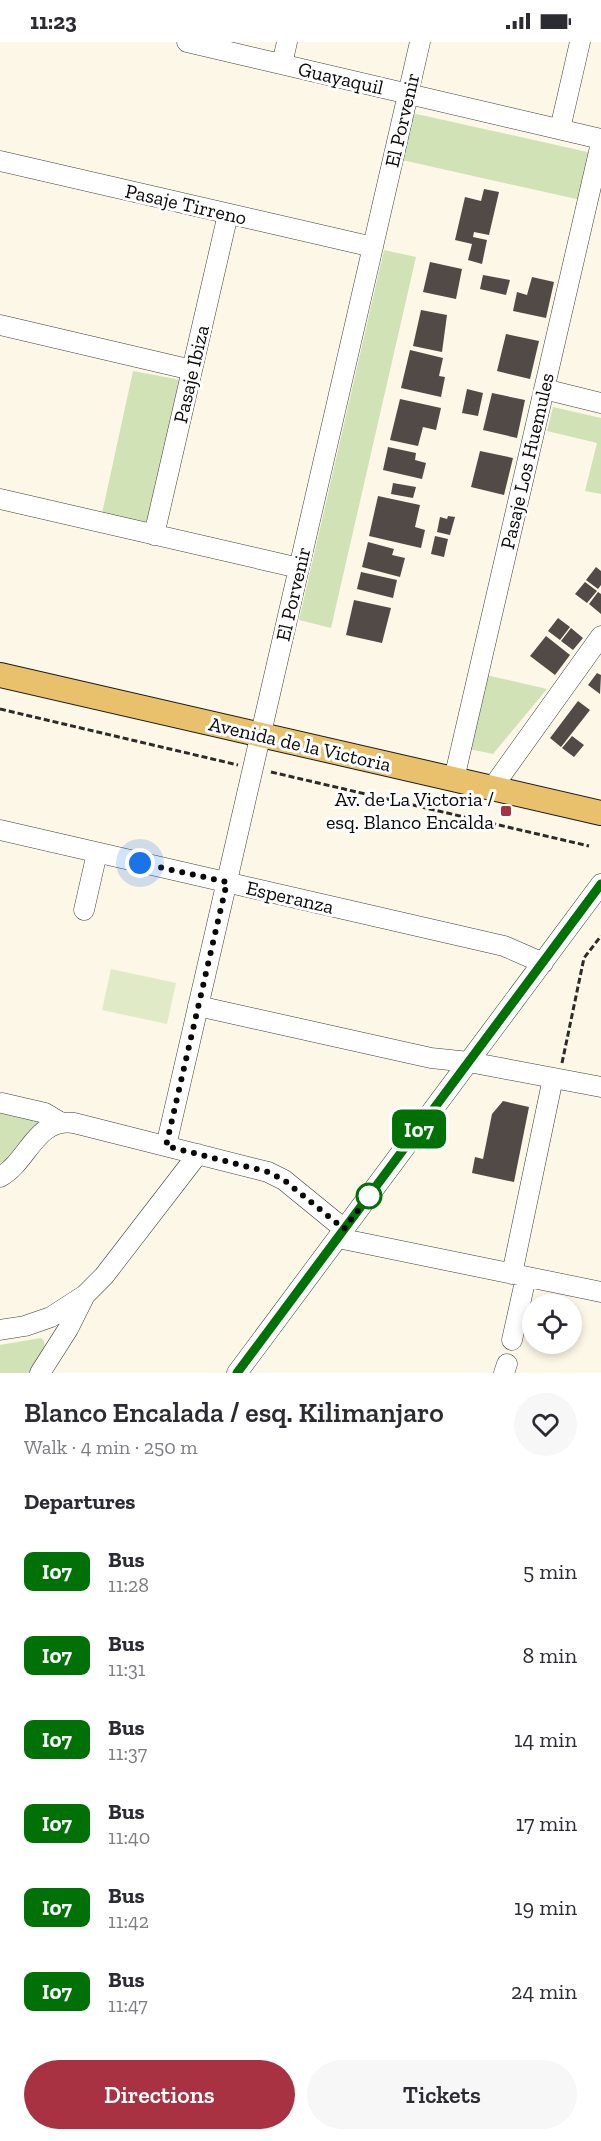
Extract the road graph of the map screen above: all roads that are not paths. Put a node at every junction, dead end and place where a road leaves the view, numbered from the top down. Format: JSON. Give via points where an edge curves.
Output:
{"nodes":[{"id":1,"x":187,"y":42,"type":"edge"},
{"id":2,"x":287,"y":42,"type":"edge"},
{"id":3,"x":420,"y":42,"type":"edge"},
{"id":4,"x":580,"y":42,"type":"edge"},
{"id":5,"x":282,"y":64,"type":"junction"},
{"id":6,"x":408,"y":94,"type":"junction"},
{"id":7,"x":560,"y":129,"type":"junction"},
{"id":8,"x":601,"y":141,"type":"edge"},
{"id":9,"x":0,"y":161,"type":"edge"},
{"id":10,"x":228,"y":214,"type":"junction"},
{"id":11,"x":373,"y":247,"type":"junction"},
{"id":12,"x":0,"y":325,"type":"edge"},
{"id":13,"x":192,"y":370,"type":"junction"},
{"id":14,"x":544,"y":389,"type":"junction"},
{"id":15,"x":601,"y":403,"type":"edge"},
{"id":16,"x":0,"y":499,"type":"edge"},
{"id":17,"x":154,"y":535,"type":"junction"},
{"id":18,"x":299,"y":568,"type":"junction"},
{"id":19,"x":601,"y":636,"type":"edge"},
{"id":20,"x":0,"y":675,"type":"edge"},
{"id":21,"x":261,"y":735,"type":"junction"},
{"id":22,"x":453,"y":779,"type":"junction"},
{"id":23,"x":492,"y":788,"type":"junction"},
{"id":24,"x":601,"y":813,"type":"edge"},
{"id":25,"x":0,"y":830,"type":"edge"},
{"id":26,"x":97,"y":853,"type":"junction"},
{"id":27,"x":227,"y":882,"type":"junction"},
{"id":28,"x":601,"y":884,"type":"edge"},
{"id":29,"x":84,"y":910,"type":"dead end"},
{"id":30,"x":543,"y":963,"type":"junction"},
{"id":31,"x":198,"y":1006,"type":"junction"},
{"id":32,"x":469,"y":1062,"type":"junction"},
{"id":33,"x":556,"y":1079,"type":"junction"},
{"id":34,"x":601,"y":1088,"type":"edge"},
{"id":35,"x":2,"y":1103,"type":"dead end"},
{"id":36,"x":60,"y":1122,"type":"junction"},
{"id":37,"x":166,"y":1146,"type":"junction"},
{"id":38,"x":198,"y":1154,"type":"junction"},
{"id":39,"x":0,"y":1177,"type":"edge"},
{"id":40,"x":341,"y":1234,"type":"junction"},
{"id":41,"x":519,"y":1275,"type":"junction"},
{"id":42,"x":601,"y":1292,"type":"edge"},
{"id":43,"x":85,"y":1295,"type":"junction"},
{"id":44,"x":0,"y":1330,"type":"edge"},
{"id":45,"x":512,"y":1340,"type":"dead end"},
{"id":46,"x":40,"y":1373,"type":"edge"},
{"id":47,"x":237,"y":1373,"type":"edge"}],
"edges":[{"from":1,"to":5,"type":"street","name":"Guayaquil"},
{"from":2,"to":5,"type":"street"},
{"from":3,"to":6,"type":"street","name":"El Porvenir"},
{"from":4,"to":7,"type":"street"},
{"from":5,"to":6,"type":"street","name":"Guayaquil"},
{"from":6,"to":7,"type":"street","name":"Guayaquil"},
{"from":6,"to":11,"type":"street","name":"El Porvenir"},
{"from":7,"to":8,"type":"street","name":"Guayaquil"},
{"from":8,"to":14,"type":"street","name":"Pasaje Los Huemules"},
{"from":9,"to":10,"type":"street","name":"Pasaje Tirreno"},
{"from":10,"to":11,"type":"street","name":"Pasaje Tirreno"},
{"from":10,"to":13,"type":"street","name":"Pasaje Ibiza"},
{"from":11,"to":18,"type":"street","name":"El Porvenir"},
{"from":12,"to":13,"type":"street"},
{"from":13,"to":17,"type":"street","name":"Pasaje Ibiza"},
{"from":14,"to":15,"type":"street"},
{"from":14,"to":22,"type":"street","name":"Pasaje Los Huemules"},
{"from":16,"to":17,"type":"street"},
{"from":17,"to":18,"type":"street"},
{"from":18,"to":21,"type":"street","name":"El Porvenir"},
{"from":19,"to":23,"type":"street"},
{"from":20,"to":21,"type":"main road","name":"Avenida de la Victoria"},
{"from":21,"to":22,"type":"main road","name":"Avenida de la Victoria"},
{"from":21,"to":27,"type":"street","name":"El Porvenir"},
{"from":22,"to":23,"type":"main road","name":"Avenida de la Victoria"},
{"from":23,"to":24,"type":"main road","name":"Avenida de la Victoria"},
{"from":25,"to":26,"type":"street","name":"Esperanza"},
{"from":26,"to":27,"type":"street","name":"Esperanza"},
{"from":26,"to":29,"type":"street"},
{"from":27,"to":30,"type":"street","name":"Esperanza","via":[[504,946]]},
{"from":27,"to":31,"type":"street","name":"El Porvenir"},
{"from":28,"to":30,"type":"street"},
{"from":30,"to":32,"type":"street"},
{"from":31,"to":32,"type":"street","via":[[431,1058]]},
{"from":31,"to":37,"type":"street","name":"El Porvenir"},
{"from":32,"to":33,"type":"street"},
{"from":32,"to":40,"type":"street"},
{"from":33,"to":34,"type":"street"},
{"from":33,"to":41,"type":"street"},
{"from":35,"to":36,"type":"street","via":[[45,1113]]},
{"from":36,"to":37,"type":"street"},
{"from":36,"to":39,"type":"street","via":[[40,1133],[15,1167]]},
{"from":37,"to":38,"type":"street"},
{"from":38,"to":40,"type":"street","via":[[276,1176]]},
{"from":38,"to":43,"type":"street"},
{"from":40,"to":41,"type":"street"},
{"from":40,"to":47,"type":"street"},
{"from":41,"to":42,"type":"street"},
{"from":41,"to":45,"type":"street"},
{"from":43,"to":44,"type":"street","via":[[51,1317]]},
{"from":43,"to":46,"type":"street"}]}
